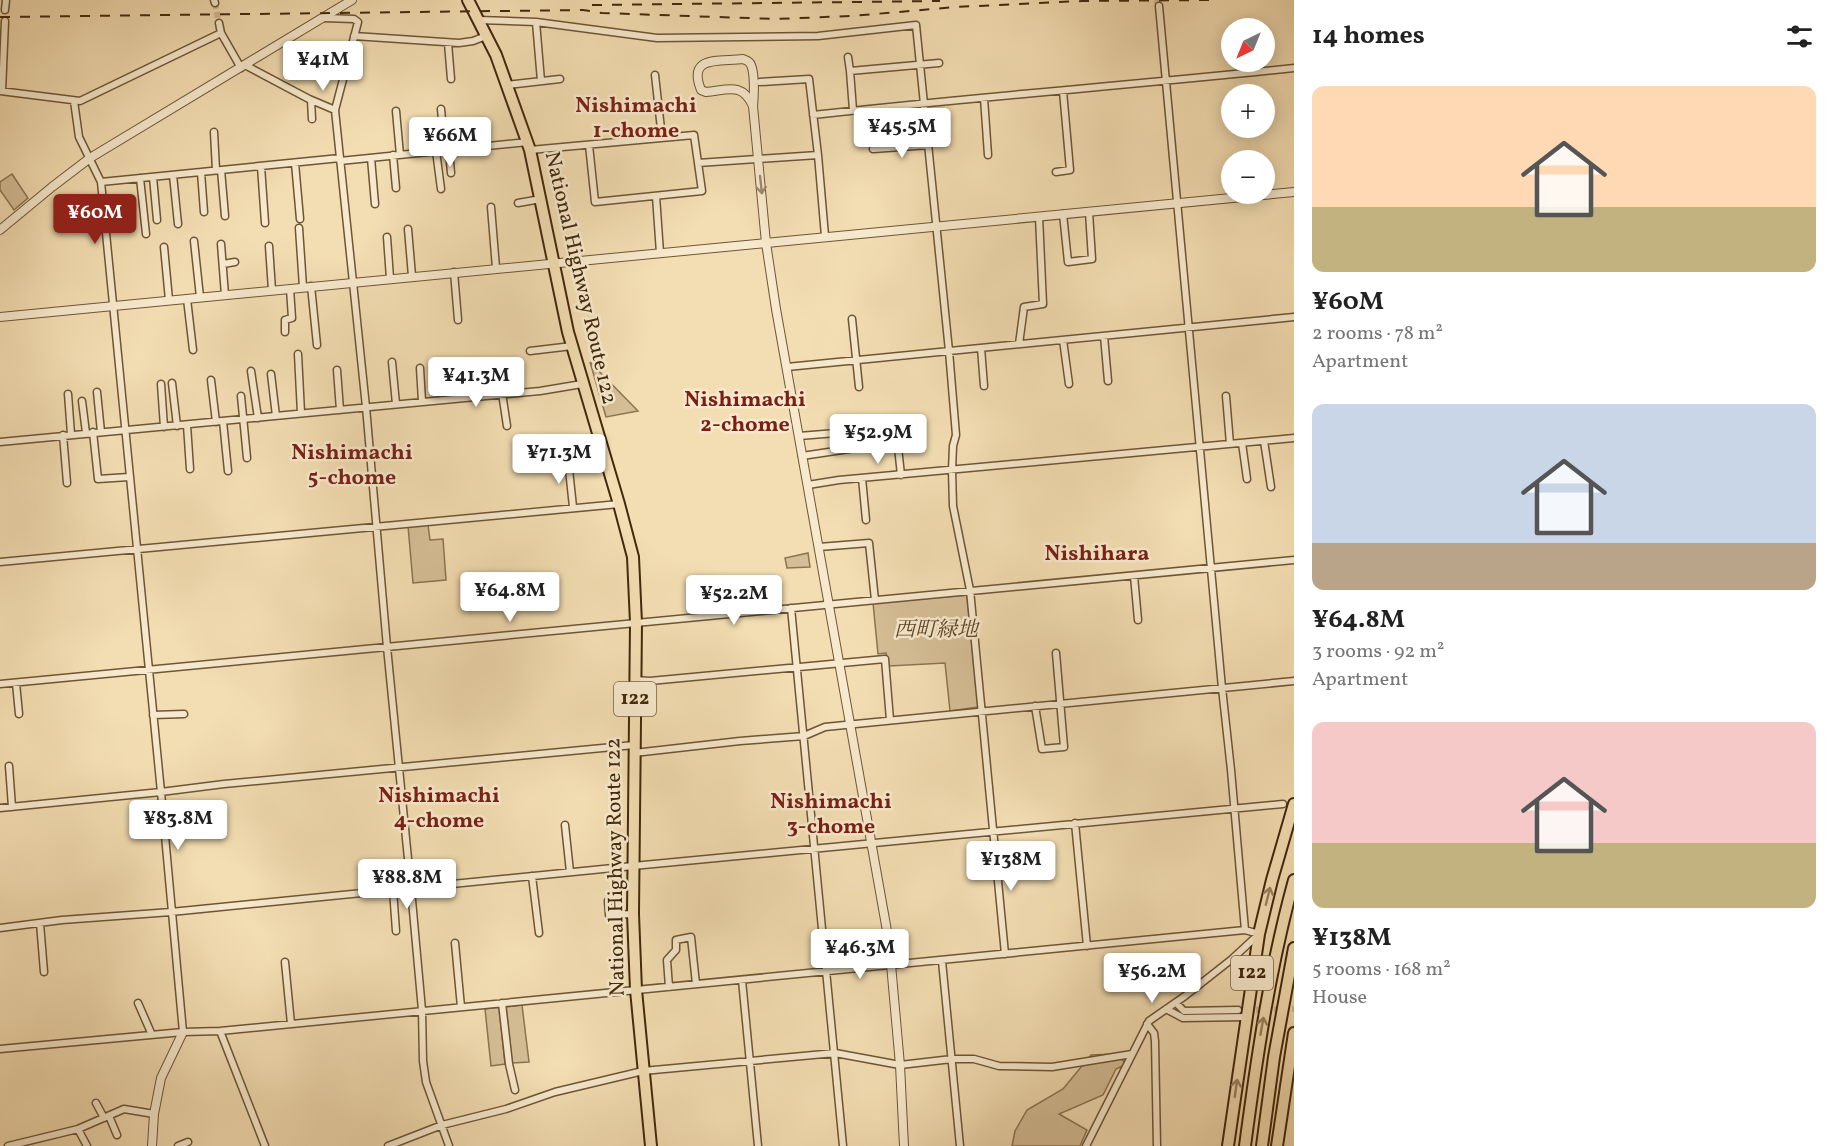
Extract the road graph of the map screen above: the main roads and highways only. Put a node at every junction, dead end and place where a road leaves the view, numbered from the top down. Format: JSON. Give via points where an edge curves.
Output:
{"nodes":[{"id":1,"x":468,"y":0,"type":"edge"},
{"id":2,"x":1288,"y":804,"type":"edge"},
{"id":3,"x":1294,"y":880,"type":"edge"},
{"id":4,"x":1294,"y":948,"type":"edge"},
{"id":5,"x":1294,"y":1033,"type":"edge"},
{"id":6,"x":651,"y":1146,"type":"edge"},
{"id":7,"x":1228,"y":1146,"type":"edge"},
{"id":8,"x":1245,"y":1146,"type":"edge"},
{"id":9,"x":1262,"y":1146,"type":"edge"},
{"id":10,"x":1277,"y":1146,"type":"edge"}],
"edges":[{"from":1,"to":6,"type":"highway","name":"National Highway Route 122","number":"122","via":[[507,85],[529,146],[572,346],[633,557],[633,914]]},
{"from":7,"to":2,"type":"highway","number":"122","one_way":true,"via":[[1242,1013]]},
{"from":8,"to":3,"type":"highway","one_way":true,"via":[[1274,963]]},
{"from":4,"to":9,"type":"highway"},
{"from":5,"to":10,"type":"highway"}]}
